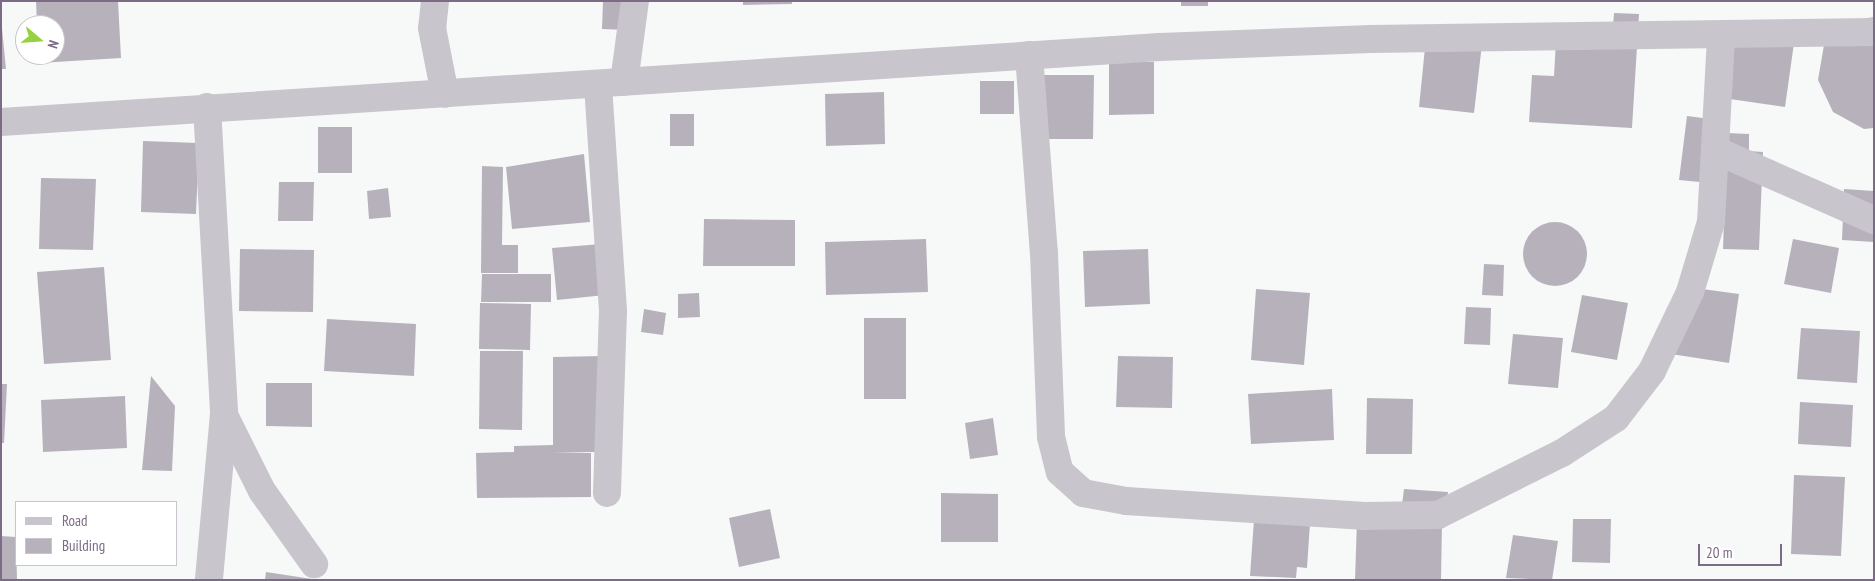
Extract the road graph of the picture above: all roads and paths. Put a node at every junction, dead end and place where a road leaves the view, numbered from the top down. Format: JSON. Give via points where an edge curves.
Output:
{"nodes":[{"id":1,"x":436,"y":1,"type":"edge"},
{"id":2,"x":635,"y":1,"type":"edge"},
{"id":3,"x":1874,"y":32,"type":"edge"},
{"id":4,"x":1722,"y":35,"type":"junction"},
{"id":5,"x":1029,"y":55,"type":"junction"},
{"id":6,"x":611,"y":84,"type":"junction"},
{"id":7,"x":445,"y":94,"type":"junction"},
{"id":8,"x":207,"y":107,"type":"junction"},
{"id":9,"x":1,"y":122,"type":"edge"},
{"id":10,"x":1716,"y":150,"type":"junction"},
{"id":11,"x":1874,"y":220,"type":"edge"},
{"id":12,"x":224,"y":414,"type":"junction"},
{"id":13,"x":608,"y":493,"type":"dead end"},
{"id":14,"x":314,"y":564,"type":"dead end"},
{"id":15,"x":209,"y":580,"type":"edge"}],
"edges":[{"from":1,"to":7,"type":"street","via":[[432,28]]},
{"from":2,"to":6,"type":"street"},
{"from":3,"to":4,"type":"street"},
{"from":4,"to":5,"type":"street","via":[[1371,39]]},
{"from":4,"to":10,"type":"street"},
{"from":5,"to":6,"type":"street"},
{"from":5,"to":10,"type":"street","via":[[1044,253],[1051,437],[1060,472],[1083,493],[1126,501],[1362,516],[1438,515],[1562,453],[1616,418],[1652,371],[1690,292],[1709,230]]},
{"from":6,"to":7,"type":"street"},
{"from":6,"to":13,"type":"street","via":[[613,311]]},
{"from":7,"to":8,"type":"street"},
{"from":8,"to":9,"type":"street"},
{"from":8,"to":12,"type":"street"},
{"from":10,"to":11,"type":"street"},
{"from":12,"to":14,"type":"street","via":[[262,491]]},
{"from":12,"to":15,"type":"street"}]}
